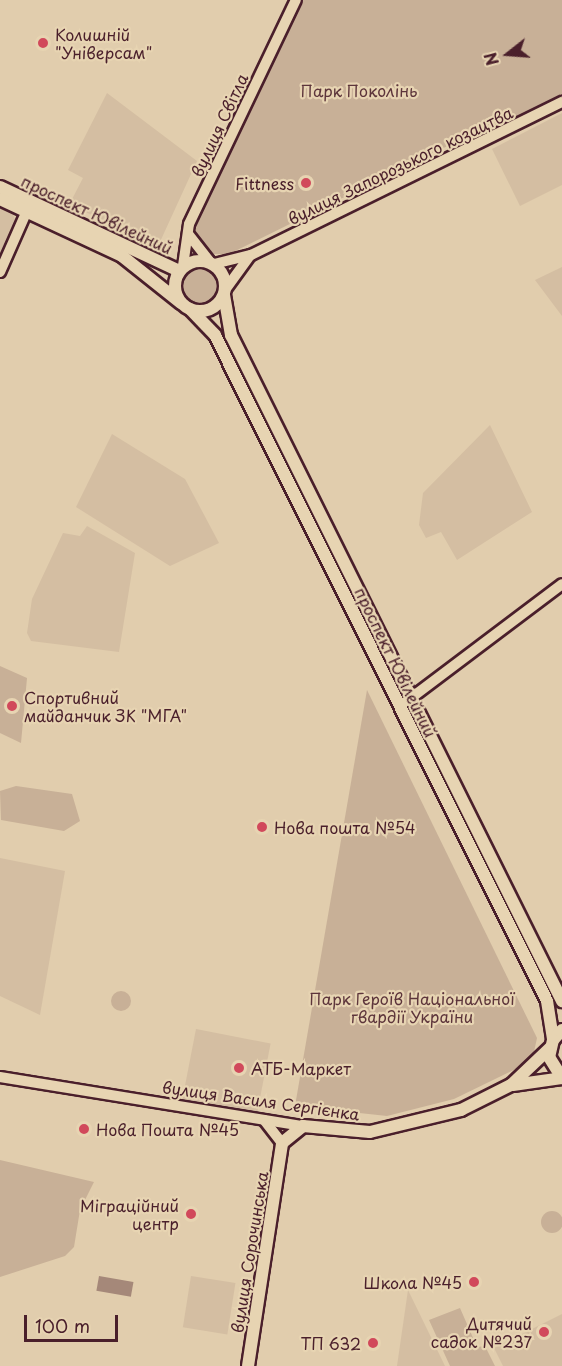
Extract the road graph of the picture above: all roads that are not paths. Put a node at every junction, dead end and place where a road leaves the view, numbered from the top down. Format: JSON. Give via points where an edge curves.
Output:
{"nodes":[{"id":1,"x":296,"y":0,"type":"edge"},
{"id":2,"x":562,"y":102,"type":"edge"},
{"id":3,"x":0,"y":187,"type":"edge"},
{"id":4,"x":0,"y":199,"type":"edge"},
{"id":5,"x":29,"y":206,"type":"junction"},
{"id":6,"x":189,"y":235,"type":"junction"},
{"id":7,"x":251,"y":255,"type":"junction"},
{"id":8,"x":212,"y":263,"type":"junction"},
{"id":9,"x":181,"y":269,"type":"junction"},
{"id":10,"x":0,"y":272,"type":"edge"},
{"id":11,"x":225,"y":292,"type":"junction"},
{"id":12,"x":186,"y":306,"type":"junction"},
{"id":13,"x":562,"y":584,"type":"edge"},
{"id":14,"x":410,"y":699,"type":"junction"},
{"id":15,"x":400,"y":706,"type":"junction"},
{"id":16,"x":562,"y":1001,"type":"edge"},
{"id":17,"x":562,"y":1030,"type":"edge"},
{"id":18,"x":551,"y":1044,"type":"junction"},
{"id":19,"x":0,"y":1077,"type":"edge"},
{"id":20,"x":562,"y":1078,"type":"edge"},
{"id":21,"x":512,"y":1085,"type":"junction"},
{"id":22,"x":264,"y":1120,"type":"junction"},
{"id":23,"x":303,"y":1126,"type":"junction"},
{"id":24,"x":282,"y":1143,"type":"junction"},
{"id":25,"x":248,"y":1366,"type":"edge"}],
"edges":[{"from":1,"to":6,"type":"street","name":"вулиця Світла","via":[[189,224]]},
{"from":2,"to":7,"type":"street","name":"вулиця Запорозького козацтва"},
{"from":3,"to":5,"type":"main road","name":"проспект Ювілейний"},
{"from":4,"to":5,"type":"main road","name":"проспект Ювілейний"},
{"from":5,"to":9,"type":"main road","name":"проспект Ювілейний"},
{"from":5,"to":10,"type":"street"},
{"from":5,"to":12,"type":"main road","name":"проспект Ювілейний","via":[[122,256]]},
{"from":6,"to":8,"type":"street"},
{"from":6,"to":9,"type":"street","name":"вулиця Світла"},
{"from":7,"to":8,"type":"street","name":"вулиця Запорозького козацтва"},
{"from":7,"to":11,"type":"street","name":"вулиця Запорозького козацтва"},
{"from":8,"to":9,"type":"main road"},
{"from":8,"to":11,"type":"main road"},
{"from":9,"to":12,"type":"main road","via":[[175,287]]},
{"from":11,"to":12,"type":"main road","via":[[206,311]]},
{"from":11,"to":14,"type":"main road","name":"проспект Ювілейний","via":[[231,335]]},
{"from":12,"to":15,"type":"main road","name":"проспект Ювілейний","via":[[215,335]]},
{"from":13,"to":14,"type":"street"},
{"from":14,"to":15,"type":"street"},
{"from":14,"to":16,"type":"main road","name":"проспект Ювілейний"},
{"from":15,"to":18,"type":"main road","name":"проспект Ювілейний","via":[[547,1001]]},
{"from":17,"to":18,"type":"main road","name":"вулиця Василя Сергієнка"},
{"from":18,"to":20,"type":"main road","name":"проспект Ювілейний","via":[[551,1065]]},
{"from":18,"to":21,"type":"main road","name":"вулиця Василя Сергієнка"},
{"from":19,"to":22,"type":"street","name":"вулиця Василя Сергієнка"},
{"from":20,"to":21,"type":"main road","name":"вулиця Василя Сергієнка"},
{"from":21,"to":23,"type":"main road","name":"вулиця Василя Сергієнка","via":[[424,1123],[370,1132]]},
{"from":22,"to":23,"type":"street","name":"вулиця Василя Сергієнка"},
{"from":22,"to":24,"type":"street"},
{"from":23,"to":24,"type":"main road"},
{"from":24,"to":25,"type":"main road","name":"вулиця Сорочинська"}]}
